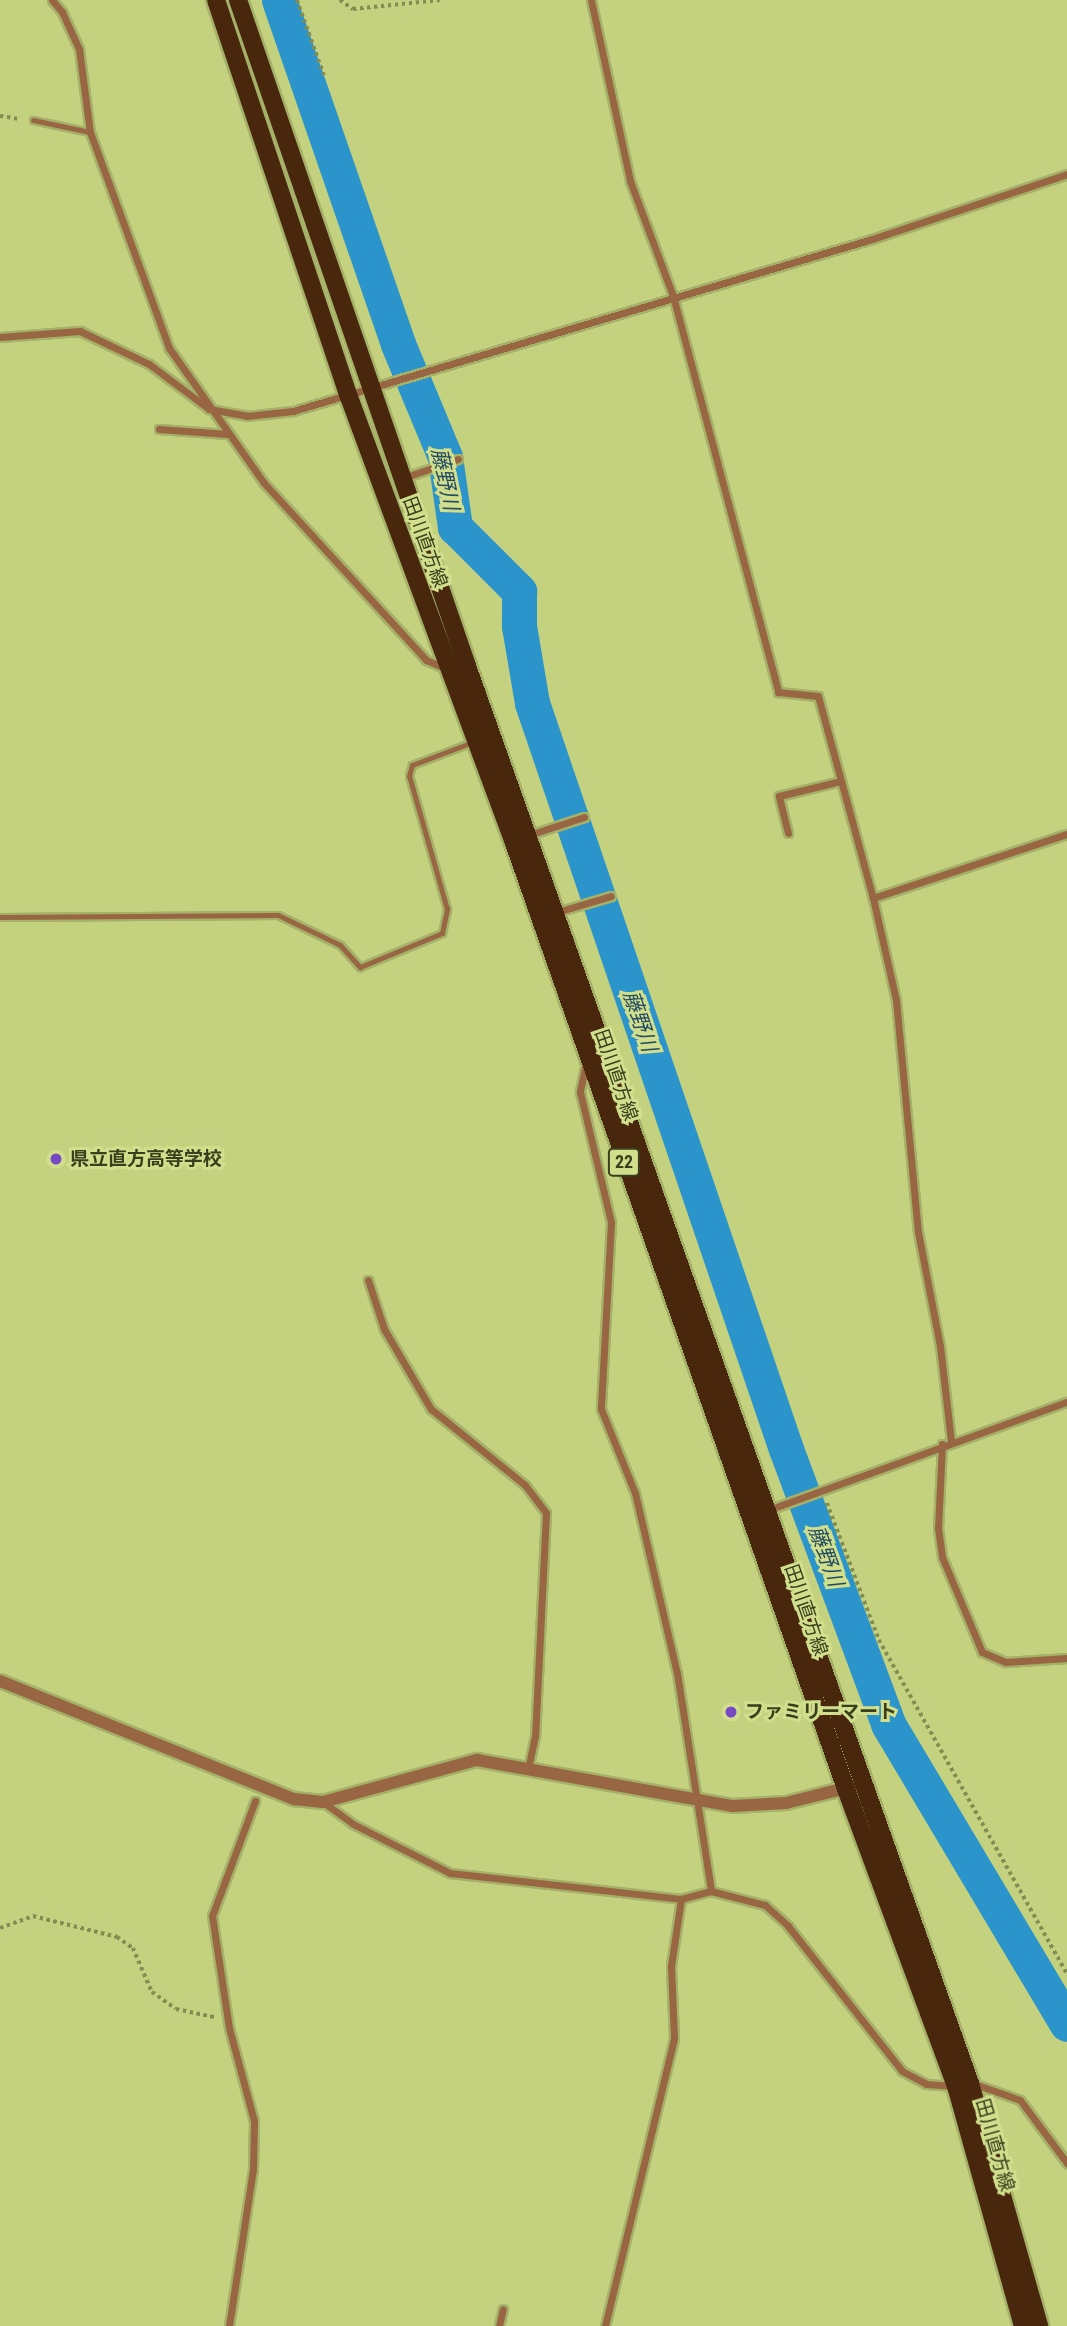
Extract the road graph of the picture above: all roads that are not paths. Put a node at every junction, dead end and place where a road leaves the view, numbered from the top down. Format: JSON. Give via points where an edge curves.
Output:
{"nodes":[{"id":1,"x":52,"y":0,"type":"edge"},
{"id":2,"x":216,"y":0,"type":"edge"},
{"id":3,"x":238,"y":0,"type":"edge"},
{"id":4,"x":591,"y":0,"type":"edge"},
{"id":5,"x":33,"y":120,"type":"road end"},
{"id":6,"x":90,"y":132,"type":"junction"},
{"id":7,"x":1067,"y":174,"type":"edge"},
{"id":8,"x":673,"y":296,"type":"junction"},
{"id":9,"x":0,"y":337,"type":"edge"},
{"id":10,"x":378,"y":387,"type":"junction"},
{"id":11,"x":349,"y":397,"type":"junction"},
{"id":12,"x":208,"y":409,"type":"junction"},
{"id":13,"x":159,"y":429,"type":"dead end"},
{"id":14,"x":228,"y":434,"type":"junction"},
{"id":15,"x":458,"y":459,"type":"dead end"},
{"id":16,"x":405,"y":477,"type":"junction"},
{"id":17,"x":449,"y":669,"type":"junction"},
{"id":18,"x":492,"y":732,"type":"junction"},
{"id":19,"x":475,"y":741,"type":"junction"},
{"id":20,"x":841,"y":781,"type":"junction"},
{"id":21,"x":584,"y":817,"type":"dead end"},
{"id":22,"x":788,"y":832,"type":"dead end"},
{"id":23,"x":1067,"y":834,"type":"edge"},
{"id":24,"x":530,"y":835,"type":"junction"},
{"id":25,"x":611,"y":896,"type":"dead end"},
{"id":26,"x":873,"y":898,"type":"junction"},
{"id":27,"x":557,"y":912,"type":"junction"},
{"id":28,"x":0,"y":917,"type":"edge"},
{"id":29,"x":606,"y":1050,"type":"junction"},
{"id":30,"x":588,"y":1057,"type":"junction"},
{"id":31,"x":368,"y":1280,"type":"dead end"},
{"id":32,"x":1067,"y":1402,"type":"edge"},
{"id":33,"x":951,"y":1441,"type":"junction"},
{"id":34,"x":942,"y":1444,"type":"junction"},
{"id":35,"x":761,"y":1513,"type":"junction"},
{"id":36,"x":1067,"y":1658,"type":"edge"},
{"id":37,"x":0,"y":1681,"type":"edge"},
{"id":38,"x":528,"y":1769,"type":"junction"},
{"id":39,"x":853,"y":1786,"type":"junction"},
{"id":40,"x":255,"y":1801,"type":"dead end"},
{"id":41,"x":699,"y":1801,"type":"junction"},
{"id":42,"x":323,"y":1802,"type":"junction"},
{"id":43,"x":711,"y":1891,"type":"junction"},
{"id":44,"x":681,"y":1899,"type":"junction"},
{"id":45,"x":963,"y":2084,"type":"junction"},
{"id":46,"x":1067,"y":2163,"type":"edge"},
{"id":47,"x":503,"y":2309,"type":"dead end"},
{"id":48,"x":229,"y":2326,"type":"edge"},
{"id":49,"x":499,"y":2326,"type":"edge"},
{"id":50,"x":605,"y":2326,"type":"edge"},
{"id":51,"x":1023,"y":2326,"type":"edge"},
{"id":52,"x":1039,"y":2326,"type":"edge"}],
"edges":[{"from":1,"to":6,"type":"street","via":[[79,49]]},
{"from":2,"to":11,"type":"main road","name":"田川直方線","number":"22"},
{"from":3,"to":10,"type":"main road","name":"田川直方線","number":"22"},
{"from":4,"to":8,"type":"street","via":[[630,181]]},
{"from":5,"to":6,"type":"lane"},
{"from":6,"to":12,"type":"street","via":[[169,348]]},
{"from":7,"to":8,"type":"street","via":[[872,239]]},
{"from":8,"to":10,"type":"street"},
{"from":8,"to":20,"type":"street","via":[[778,692],[818,696]]},
{"from":9,"to":12,"type":"street","via":[[47,331],[93,336],[149,364]]},
{"from":10,"to":11,"type":"street"},
{"from":10,"to":16,"type":"main road","name":"田川直方線","number":"22"},
{"from":11,"to":12,"type":"street","via":[[247,416]]},
{"from":11,"to":17,"type":"main road","name":"田川直方線","number":"22"},
{"from":12,"to":14,"type":"street"},
{"from":13,"to":14,"type":"street"},
{"from":14,"to":17,"type":"street","via":[[264,483],[426,660]]},
{"from":15,"to":16,"type":"street"},
{"from":16,"to":18,"type":"main road","name":"田川直方線","number":"22"},
{"from":17,"to":19,"type":"main road","name":"田川直方線","number":"22"},
{"from":18,"to":19,"type":"lane"},
{"from":18,"to":24,"type":"main road","name":"田川直方線","number":"22"},
{"from":19,"to":28,"type":"lane","via":[[412,765],[409,776],[447,909],[442,933],[360,967],[340,945],[278,915]]},
{"from":19,"to":30,"type":"main road","name":"田川直方線","number":"22"},
{"from":20,"to":22,"type":"street","via":[[779,796]]},
{"from":20,"to":26,"type":"street"},
{"from":21,"to":24,"type":"street"},
{"from":23,"to":26,"type":"street"},
{"from":24,"to":27,"type":"main road","name":"田川直方線","number":"22"},
{"from":25,"to":27,"type":"street"},
{"from":26,"to":33,"type":"street","via":[[896,1000],[918,1232],[940,1346]]},
{"from":27,"to":29,"type":"main road","name":"田川直方線","number":"22"},
{"from":29,"to":30,"type":"street"},
{"from":29,"to":35,"type":"main road","name":"田川直方線","number":"22"},
{"from":30,"to":35,"type":"main road","name":"田川直方線","number":"22"},
{"from":30,"to":41,"type":"street","via":[[580,1093],[611,1222],[601,1409],[635,1493],[677,1673]]},
{"from":31,"to":38,"type":"street","via":[[384,1329],[430,1409],[525,1485],[547,1513],[535,1736]]},
{"from":32,"to":33,"type":"street"},
{"from":33,"to":34,"type":"street"},
{"from":34,"to":35,"type":"street"},
{"from":34,"to":36,"type":"street","via":[[938,1528],[942,1557],[982,1652],[1006,1662]]},
{"from":35,"to":39,"type":"main road","name":"田川直方線","number":"22"},
{"from":37,"to":42,"type":"street","via":[[257,1787],[294,1799]]},
{"from":38,"to":41,"type":"street"},
{"from":38,"to":42,"type":"street","via":[[477,1759]]},
{"from":39,"to":41,"type":"street","via":[[786,1803],[733,1806]]},
{"from":39,"to":45,"type":"main road","name":"田川直方線","number":"22"},
{"from":40,"to":48,"type":"street","via":[[212,1916],[228,2017],[254,2121],[253,2169]]},
{"from":41,"to":43,"type":"street"},
{"from":42,"to":44,"type":"street","via":[[353,1824],[450,1873]]},
{"from":43,"to":44,"type":"street"},
{"from":43,"to":45,"type":"street","via":[[765,1905],[788,1926],[902,2071],[926,2084]]},
{"from":44,"to":50,"type":"street","via":[[671,1966],[674,2038]]},
{"from":45,"to":46,"type":"street","via":[[1020,2100]]},
{"from":45,"to":51,"type":"main road","name":"田川直方線","number":"22"},
{"from":45,"to":52,"type":"main road","name":"田川直方線","number":"22"},
{"from":47,"to":49,"type":"street"}]}
